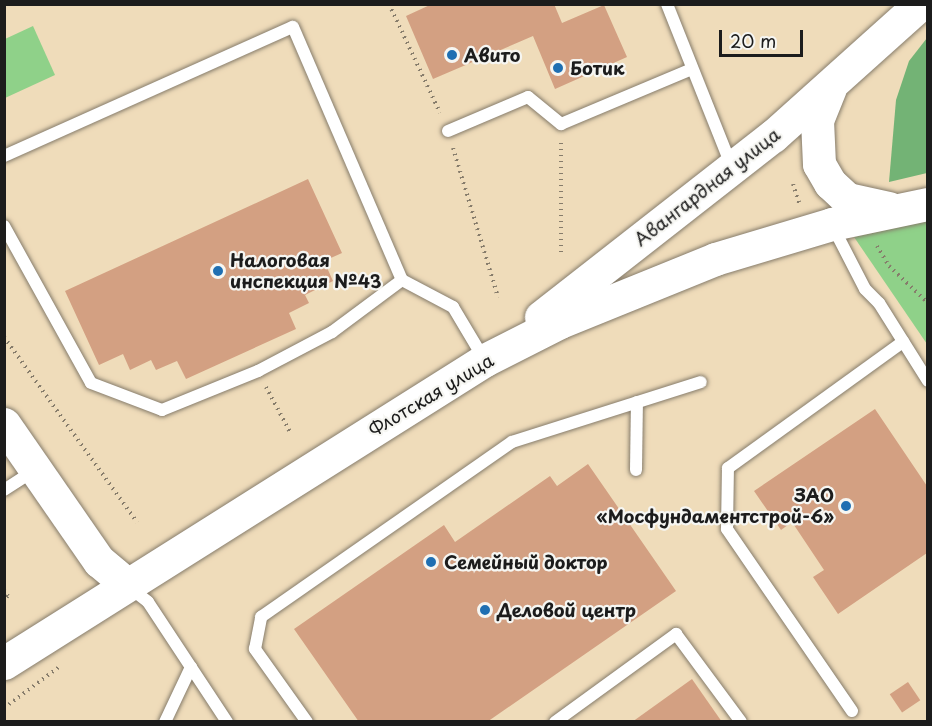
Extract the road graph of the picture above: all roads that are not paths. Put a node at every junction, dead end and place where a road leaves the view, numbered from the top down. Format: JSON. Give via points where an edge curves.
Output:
{"nodes":[{"id":1,"x":667,"y":4,"type":"edge"},
{"id":2,"x":920,"y":4,"type":"edge"},
{"id":3,"x":692,"y":69,"type":"junction"},
{"id":4,"x":830,"y":88,"type":"junction"},
{"id":5,"x":448,"y":130,"type":"dead end"},
{"id":6,"x":4,"y":156,"type":"edge"},
{"id":7,"x":732,"y":169,"type":"junction"},
{"id":8,"x":912,"y":206,"type":"edge"},
{"id":9,"x":832,"y":224,"type":"junction"},
{"id":10,"x":4,"y":226,"type":"edge"},
{"id":11,"x":402,"y":280,"type":"junction"},
{"id":12,"x":903,"y":342,"type":"junction"},
{"id":13,"x":485,"y":360,"type":"junction"},
{"id":14,"x":927,"y":381,"type":"edge"},
{"id":15,"x":700,"y":382,"type":"dead end"},
{"id":16,"x":637,"y":402,"type":"junction"},
{"id":17,"x":4,"y":424,"type":"edge"},
{"id":18,"x":36,"y":470,"type":"junction"},
{"id":19,"x":636,"y":470,"type":"dead end"},
{"id":20,"x":4,"y":490,"type":"edge"},
{"id":21,"x":126,"y":584,"type":"junction"},
{"id":22,"x":4,"y":663,"type":"edge"},
{"id":23,"x":191,"y":667,"type":"junction"},
{"id":24,"x":852,"y":711,"type":"dead end"},
{"id":25,"x":165,"y":722,"type":"edge"},
{"id":26,"x":227,"y":722,"type":"edge"},
{"id":27,"x":307,"y":722,"type":"edge"},
{"id":28,"x":555,"y":722,"type":"edge"},
{"id":29,"x":741,"y":722,"type":"edge"}],
"edges":[{"from":1,"to":3,"type":"lane"},
{"from":2,"to":4,"type":"main road","name":"Авангардная улица"},
{"from":3,"to":5,"type":"lane","via":[[561,124],[528,97]]},
{"from":3,"to":7,"type":"lane"},
{"from":4,"to":7,"type":"main road","name":"Авангардная улица"},
{"from":4,"to":8,"type":"main road","name":"Флотская улица","via":[[817,120],[816,143],[825,173],[847,199]]},
{"from":6,"to":11,"type":"lane","via":[[293,27]]},
{"from":7,"to":13,"type":"main road","name":"Авангардная улица"},
{"from":8,"to":9,"type":"main road","name":"Флотская улица"},
{"from":9,"to":12,"type":"lane","via":[[865,289],[879,303]]},
{"from":9,"to":13,"type":"main road","name":"Флотская улица","via":[[715,259],[560,322]]},
{"from":10,"to":11,"type":"lane","via":[[91,383],[162,410],[258,371],[332,332]]},
{"from":11,"to":13,"type":"lane","via":[[453,307]]},
{"from":12,"to":14,"type":"lane"},
{"from":12,"to":24,"type":"lane","via":[[728,468],[727,529]]},
{"from":13,"to":21,"type":"main road","name":"Флотская улица"},
{"from":15,"to":16,"type":"lane"},
{"from":16,"to":19,"type":"lane"},
{"from":16,"to":27,"type":"lane","via":[[512,442],[261,617],[255,649]]},
{"from":17,"to":18,"type":"main road"},
{"from":18,"to":20,"type":"lane"},
{"from":18,"to":21,"type":"main road","via":[[99,561]]},
{"from":21,"to":22,"type":"main road","name":"Флотская улица"},
{"from":21,"to":23,"type":"lane","via":[[148,602]]},
{"from":23,"to":25,"type":"lane"},
{"from":23,"to":26,"type":"lane"},
{"from":28,"to":29,"type":"lane","via":[[676,634]]}]}
